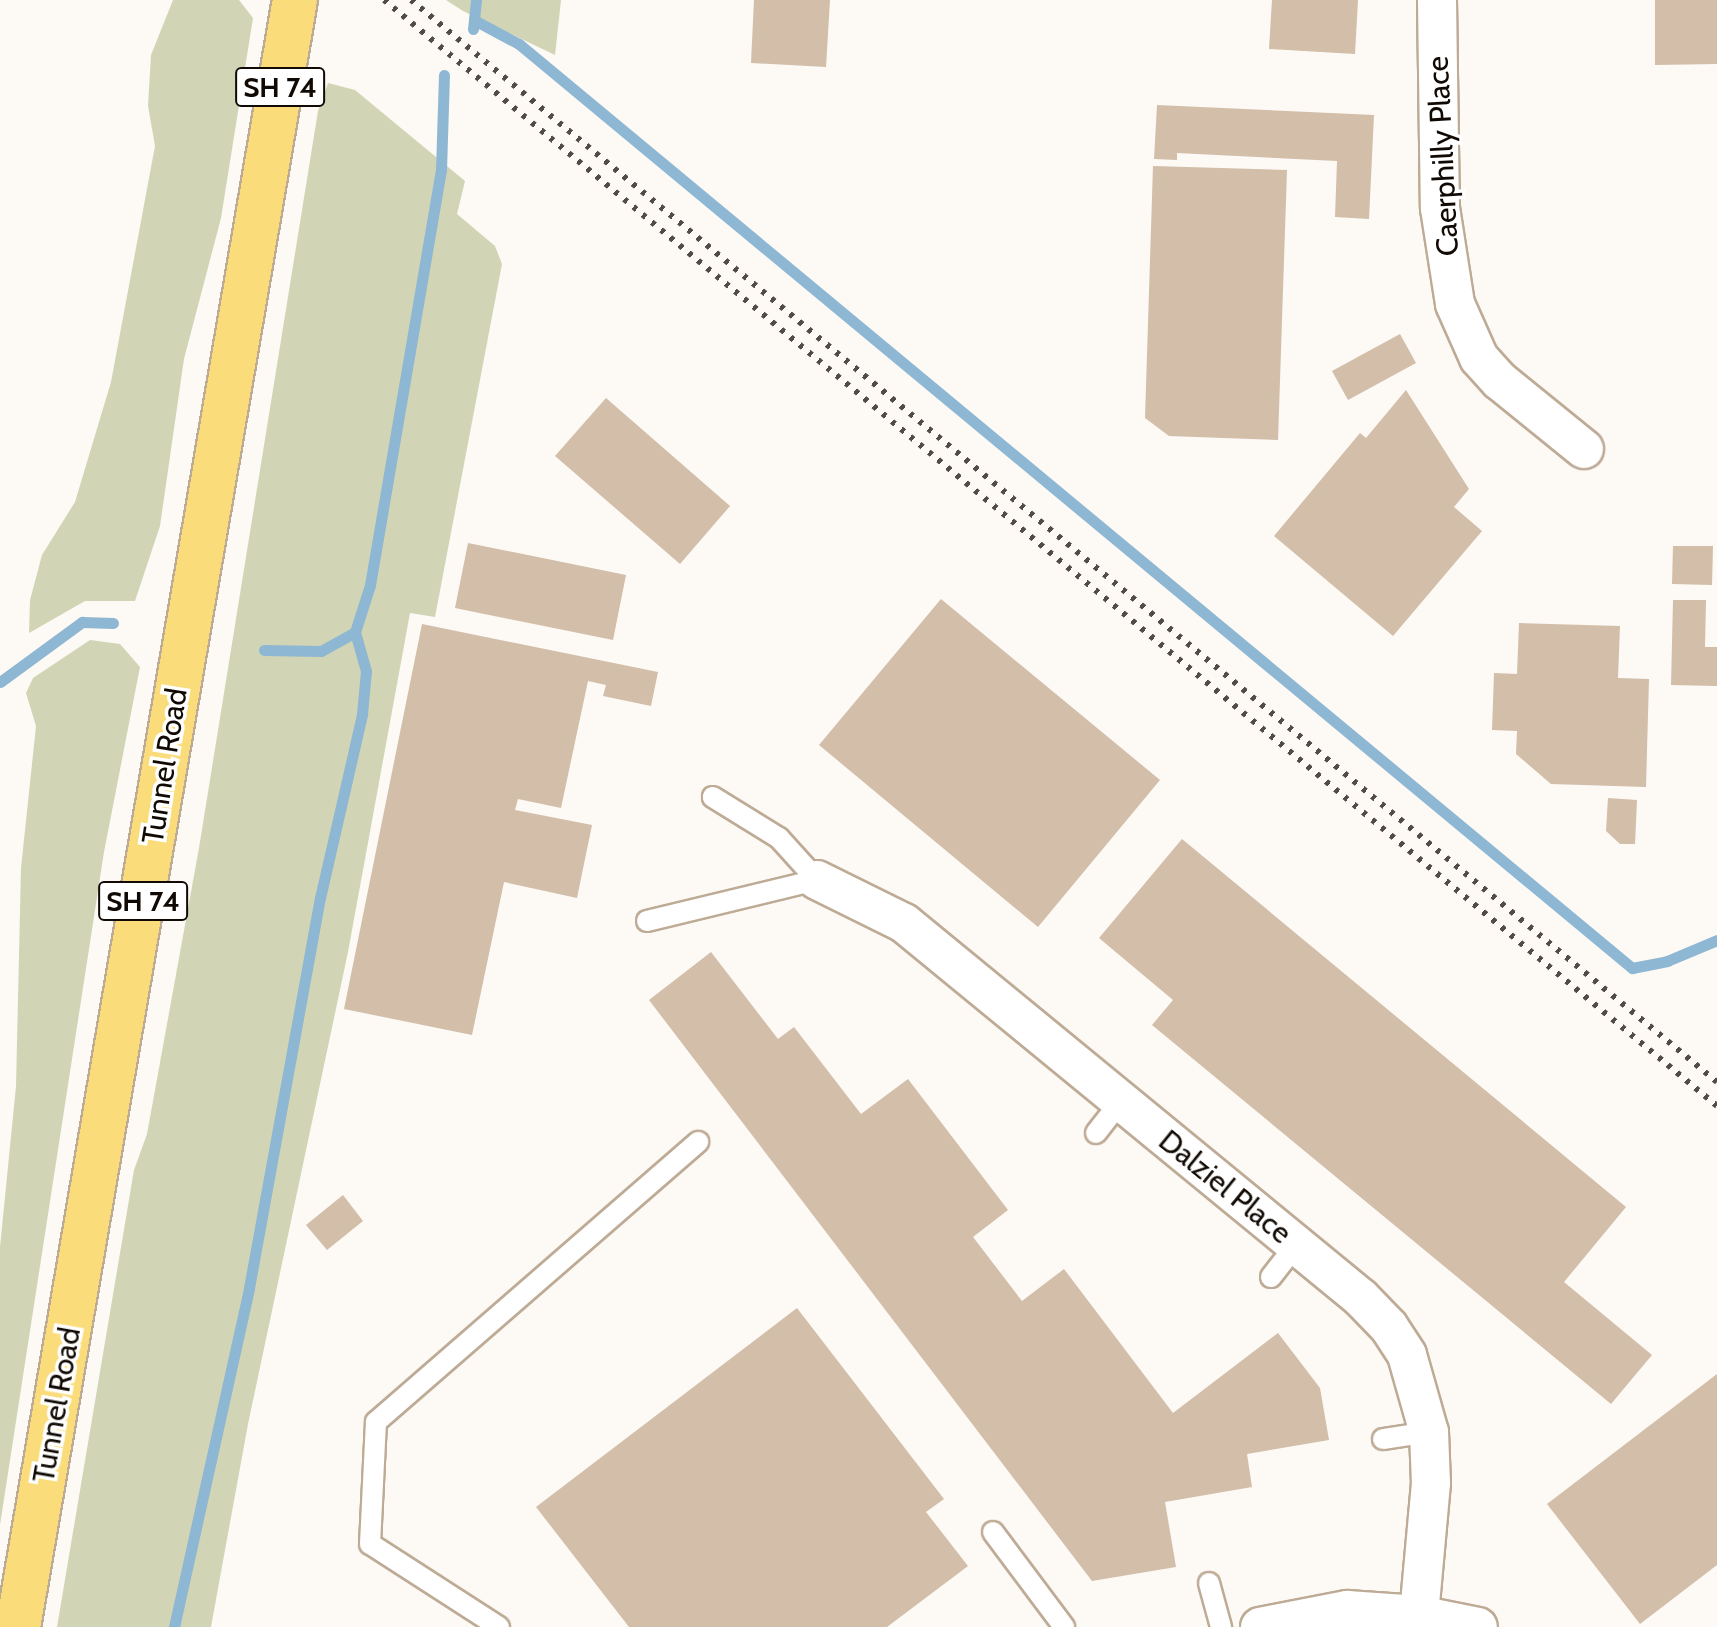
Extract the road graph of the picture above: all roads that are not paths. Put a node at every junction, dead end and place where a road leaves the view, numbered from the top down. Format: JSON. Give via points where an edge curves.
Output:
{"nodes":[{"id":1,"x":295,"y":0,"type":"edge"},
{"id":2,"x":1437,"y":0,"type":"edge"},
{"id":3,"x":1584,"y":449,"type":"dead end"},
{"id":4,"x":713,"y":797,"type":"dead end"},
{"id":5,"x":817,"y":880,"type":"junction"},
{"id":6,"x":647,"y":921,"type":"dead end"},
{"id":7,"x":1121,"y":1101,"type":"junction"},
{"id":8,"x":1096,"y":1133,"type":"dead end"},
{"id":9,"x":698,"y":1142,"type":"dead end"},
{"id":10,"x":1296,"y":1245,"type":"junction"},
{"id":11,"x":1271,"y":1277,"type":"dead end"},
{"id":12,"x":1429,"y":1432,"type":"junction"},
{"id":13,"x":1383,"y":1439,"type":"dead end"},
{"id":14,"x":993,"y":1532,"type":"dead end"},
{"id":15,"x":1209,"y":1583,"type":"dead end"},
{"id":16,"x":1419,"y":1615,"type":"junction"},
{"id":17,"x":1320,"y":1621,"type":"edge"},
{"id":18,"x":18,"y":1627,"type":"edge"},
{"id":19,"x":499,"y":1627,"type":"edge"},
{"id":20,"x":1064,"y":1627,"type":"edge"},
{"id":21,"x":1221,"y":1627,"type":"edge"},
{"id":22,"x":1260,"y":1627,"type":"edge"},
{"id":23,"x":1478,"y":1627,"type":"edge"}],
"edges":[{"from":1,"to":18,"type":"highway","name":"Tunnel Road","number":"SH 74"},
{"from":2,"to":3,"type":"street","name":"Caerphilly Place","via":[[1440,208],[1455,304],[1479,358]]},
{"from":4,"to":5,"type":"lane","via":[[779,838]]},
{"from":5,"to":6,"type":"lane"},
{"from":5,"to":7,"type":"street","name":"Dalziel Place","via":[[904,923]]},
{"from":7,"to":8,"type":"lane"},
{"from":7,"to":10,"type":"street","name":"Dalziel Place"},
{"from":9,"to":19,"type":"lane","via":[[376,1422],[370,1544]]},
{"from":10,"to":11,"type":"lane"},
{"from":10,"to":12,"type":"street","name":"Dalziel Place","via":[[1389,1327],[1407,1355]]},
{"from":12,"to":13,"type":"lane"},
{"from":12,"to":16,"type":"street","name":"Dalziel Place","via":[[1431,1483]]},
{"from":14,"to":20,"type":"lane"},
{"from":15,"to":21,"type":"lane"},
{"from":16,"to":17,"type":"street","via":[[1347,1610]]},
{"from":16,"to":23,"type":"street"},
{"from":17,"to":22,"type":"street"}]}
